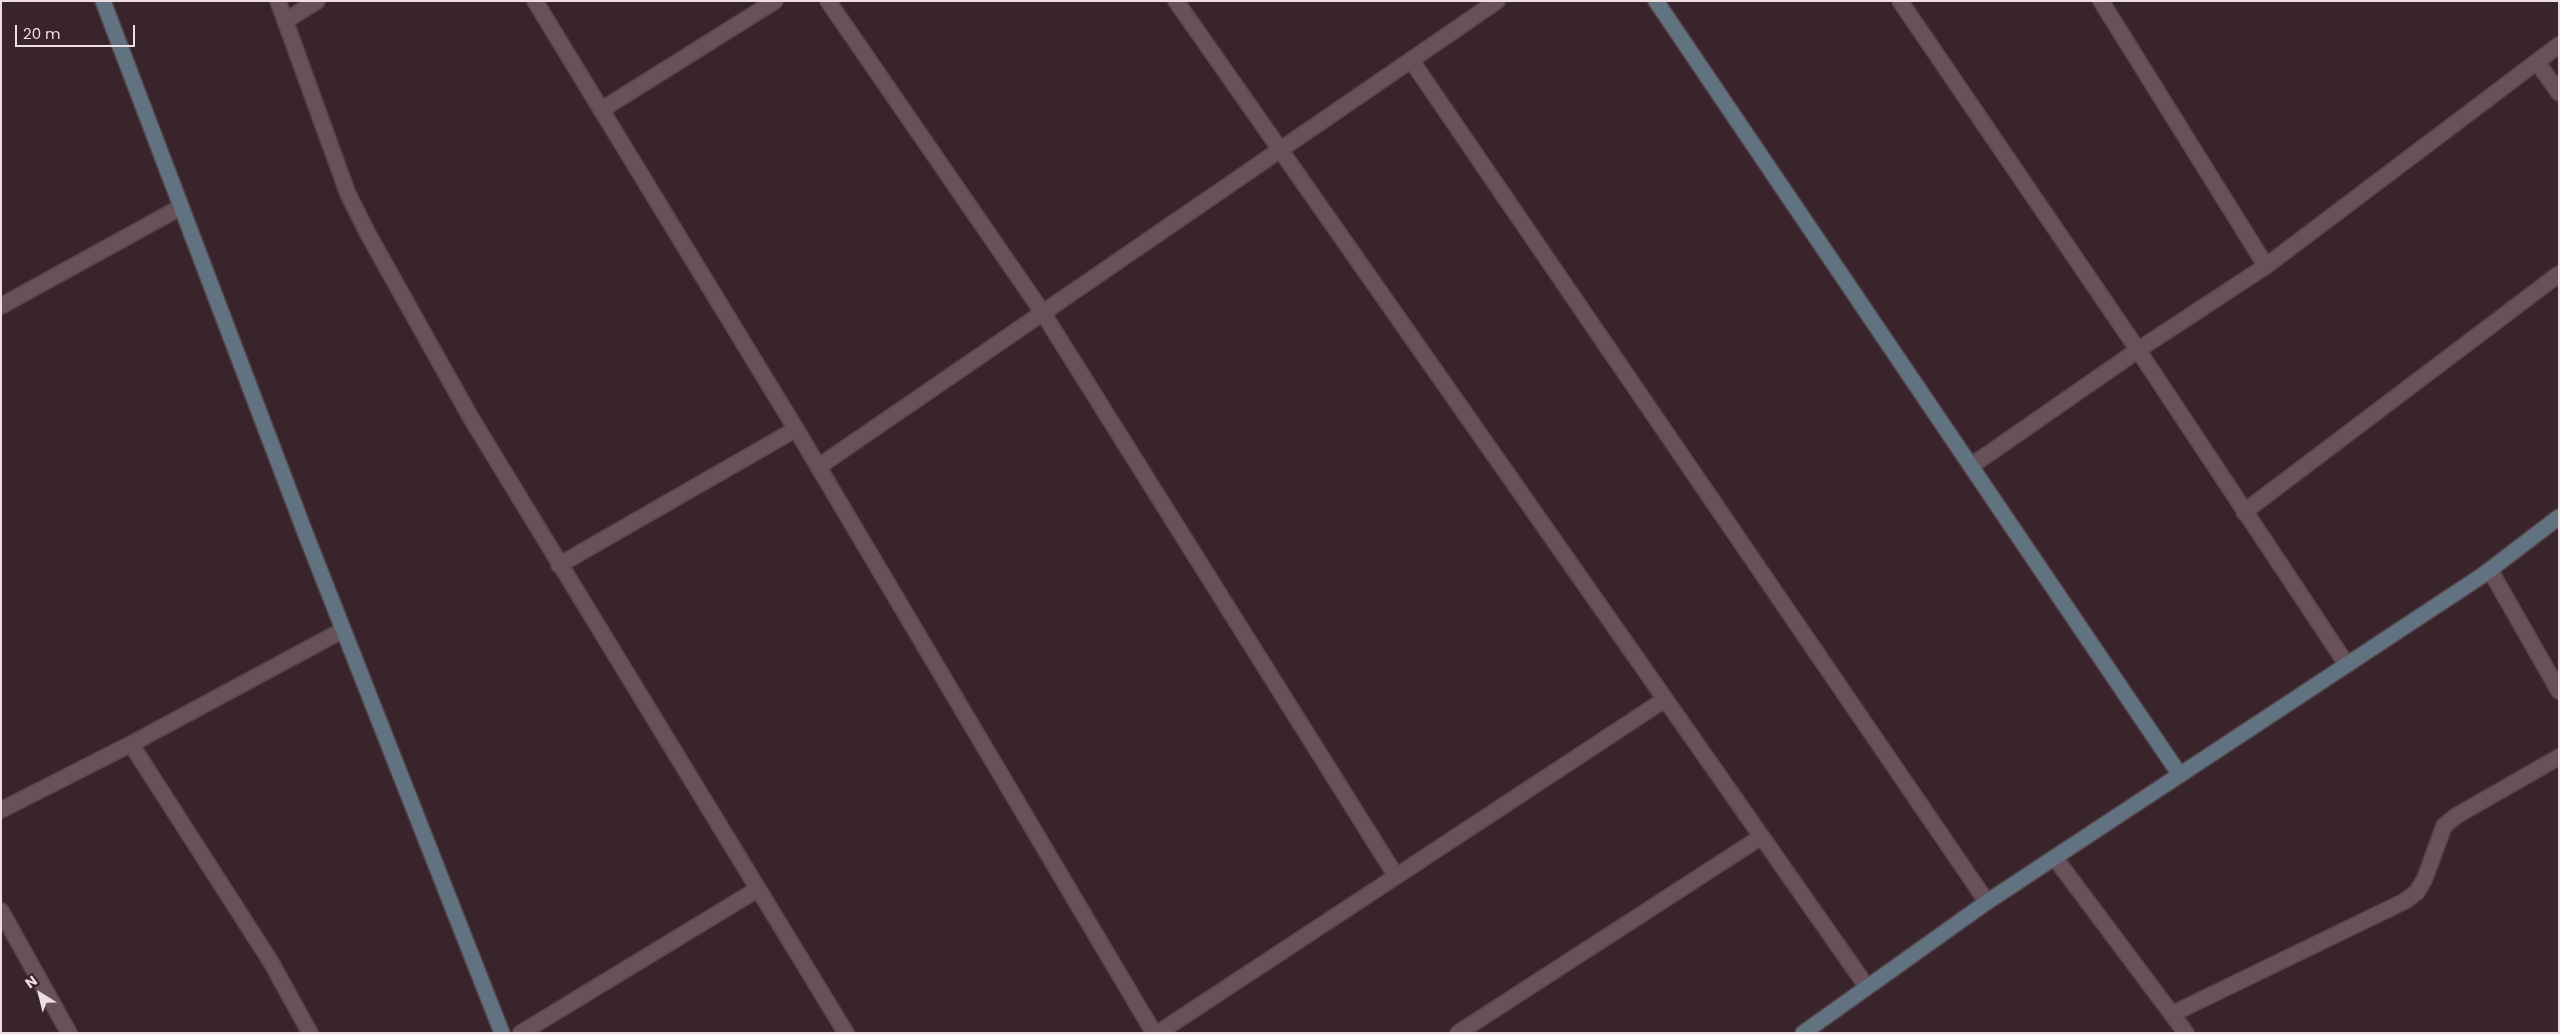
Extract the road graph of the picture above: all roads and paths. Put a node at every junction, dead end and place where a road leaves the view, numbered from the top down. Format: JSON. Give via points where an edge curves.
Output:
{"nodes":[{"id":1,"x":103,"y":1,"type":"edge"},
{"id":2,"x":278,"y":1,"type":"edge"},
{"id":3,"x":317,"y":1,"type":"edge"},
{"id":4,"x":535,"y":1,"type":"edge"},
{"id":5,"x":775,"y":1,"type":"edge"},
{"id":6,"x":828,"y":1,"type":"edge"},
{"id":7,"x":1176,"y":1,"type":"edge"},
{"id":8,"x":1497,"y":1,"type":"edge"},
{"id":9,"x":1656,"y":1,"type":"edge"},
{"id":10,"x":1900,"y":1,"type":"edge"},
{"id":11,"x":2101,"y":1,"type":"edge"},
{"id":12,"x":285,"y":21,"type":"junction"},
{"id":13,"x":2559,"y":45,"type":"edge"},
{"id":14,"x":1411,"y":60,"type":"junction"},
{"id":15,"x":2537,"y":62,"type":"junction"},
{"id":16,"x":2559,"y":93,"type":"edge"},
{"id":17,"x":601,"y":110,"type":"junction"},
{"id":18,"x":1281,"y":149,"type":"junction"},
{"id":19,"x":181,"y":207,"type":"junction"},
{"id":20,"x":2266,"y":266,"type":"junction"},
{"id":21,"x":2559,"y":274,"type":"edge"},
{"id":22,"x":1,"y":306,"type":"edge"},
{"id":23,"x":1043,"y":312,"type":"junction"},
{"id":24,"x":2138,"y":350,"type":"junction"},
{"id":25,"x":796,"y":429,"type":"junction"},
{"id":26,"x":1971,"y":466,"type":"junction"},
{"id":27,"x":818,"y":467,"type":"junction"},
{"id":28,"x":2244,"y":512,"type":"junction"},
{"id":29,"x":2559,"y":517,"type":"edge"},
{"id":30,"x":559,"y":565,"type":"junction"},
{"id":31,"x":2490,"y":570,"type":"junction"},
{"id":32,"x":343,"y":630,"type":"junction"},
{"id":33,"x":2346,"y":665,"type":"junction"},
{"id":34,"x":2559,"y":691,"type":"edge"},
{"id":35,"x":1664,"y":700,"type":"junction"},
{"id":36,"x":131,"y":744,"type":"junction"},
{"id":37,"x":2559,"y":757,"type":"edge"},
{"id":38,"x":2180,"y":775,"type":"junction"},
{"id":39,"x":1,"y":810,"type":"edge"},
{"id":40,"x":1761,"y":837,"type":"junction"},
{"id":41,"x":2055,"y":858,"type":"junction"},
{"id":42,"x":1396,"y":876,"type":"junction"},
{"id":43,"x":758,"y":889,"type":"junction"},
{"id":44,"x":1987,"y":902,"type":"junction"},
{"id":45,"x":1,"y":911,"type":"edge"},
{"id":46,"x":1867,"y":987,"type":"junction"},
{"id":47,"x":2172,"y":1014,"type":"junction"},
{"id":48,"x":69,"y":1033,"type":"edge"},
{"id":49,"x":310,"y":1033,"type":"edge"},
{"id":50,"x":502,"y":1033,"type":"edge"},
{"id":51,"x":521,"y":1033,"type":"edge"},
{"id":52,"x":846,"y":1033,"type":"edge"},
{"id":53,"x":1154,"y":1033,"type":"edge"},
{"id":54,"x":1158,"y":1033,"type":"edge"},
{"id":55,"x":1458,"y":1033,"type":"edge"},
{"id":56,"x":1803,"y":1033,"type":"edge"},
{"id":57,"x":2186,"y":1033,"type":"edge"}],
"edges":[{"from":1,"to":19,"type":"street"},
{"from":2,"to":12,"type":"street"},
{"from":3,"to":12,"type":"street"},
{"from":4,"to":17,"type":"street"},
{"from":5,"to":17,"type":"street"},
{"from":6,"to":23,"type":"street"},
{"from":7,"to":18,"type":"street"},
{"from":8,"to":14,"type":"street"},
{"from":9,"to":26,"type":"street"},
{"from":10,"to":24,"type":"street"},
{"from":11,"to":20,"type":"street"},
{"from":12,"to":30,"type":"street","via":[[352,202],[471,418]]},
{"from":13,"to":15,"type":"street"},
{"from":14,"to":18,"type":"street"},
{"from":14,"to":44,"type":"street"},
{"from":15,"to":16,"type":"street"},
{"from":15,"to":20,"type":"street"},
{"from":17,"to":25,"type":"street"},
{"from":18,"to":23,"type":"street"},
{"from":18,"to":35,"type":"street"},
{"from":19,"to":22,"type":"street"},
{"from":19,"to":32,"type":"street"},
{"from":20,"to":24,"type":"street"},
{"from":21,"to":28,"type":"street"},
{"from":23,"to":27,"type":"street"},
{"from":23,"to":42,"type":"street"},
{"from":24,"to":26,"type":"street"},
{"from":24,"to":28,"type":"street"},
{"from":25,"to":27,"type":"street"},
{"from":25,"to":30,"type":"street"},
{"from":26,"to":38,"type":"street"},
{"from":27,"to":53,"type":"street"},
{"from":28,"to":33,"type":"street"},
{"from":29,"to":31,"type":"street"},
{"from":30,"to":43,"type":"street"},
{"from":31,"to":33,"type":"street"},
{"from":31,"to":34,"type":"street"},
{"from":32,"to":36,"type":"street"},
{"from":32,"to":50,"type":"street"},
{"from":33,"to":38,"type":"street"},
{"from":35,"to":40,"type":"street"},
{"from":35,"to":42,"type":"street"},
{"from":36,"to":39,"type":"street"},
{"from":36,"to":49,"type":"street","via":[[271,962]]},
{"from":37,"to":47,"type":"street","via":[[2444,826],[2425,878],[2417,892],[2405,901]]},
{"from":38,"to":41,"type":"street"},
{"from":40,"to":46,"type":"street"},
{"from":40,"to":55,"type":"street"},
{"from":41,"to":44,"type":"street"},
{"from":41,"to":47,"type":"street"},
{"from":42,"to":54,"type":"street"},
{"from":43,"to":51,"type":"street"},
{"from":43,"to":52,"type":"street"},
{"from":44,"to":46,"type":"street"},
{"from":45,"to":48,"type":"street"},
{"from":46,"to":56,"type":"street"},
{"from":47,"to":57,"type":"street"}]}
